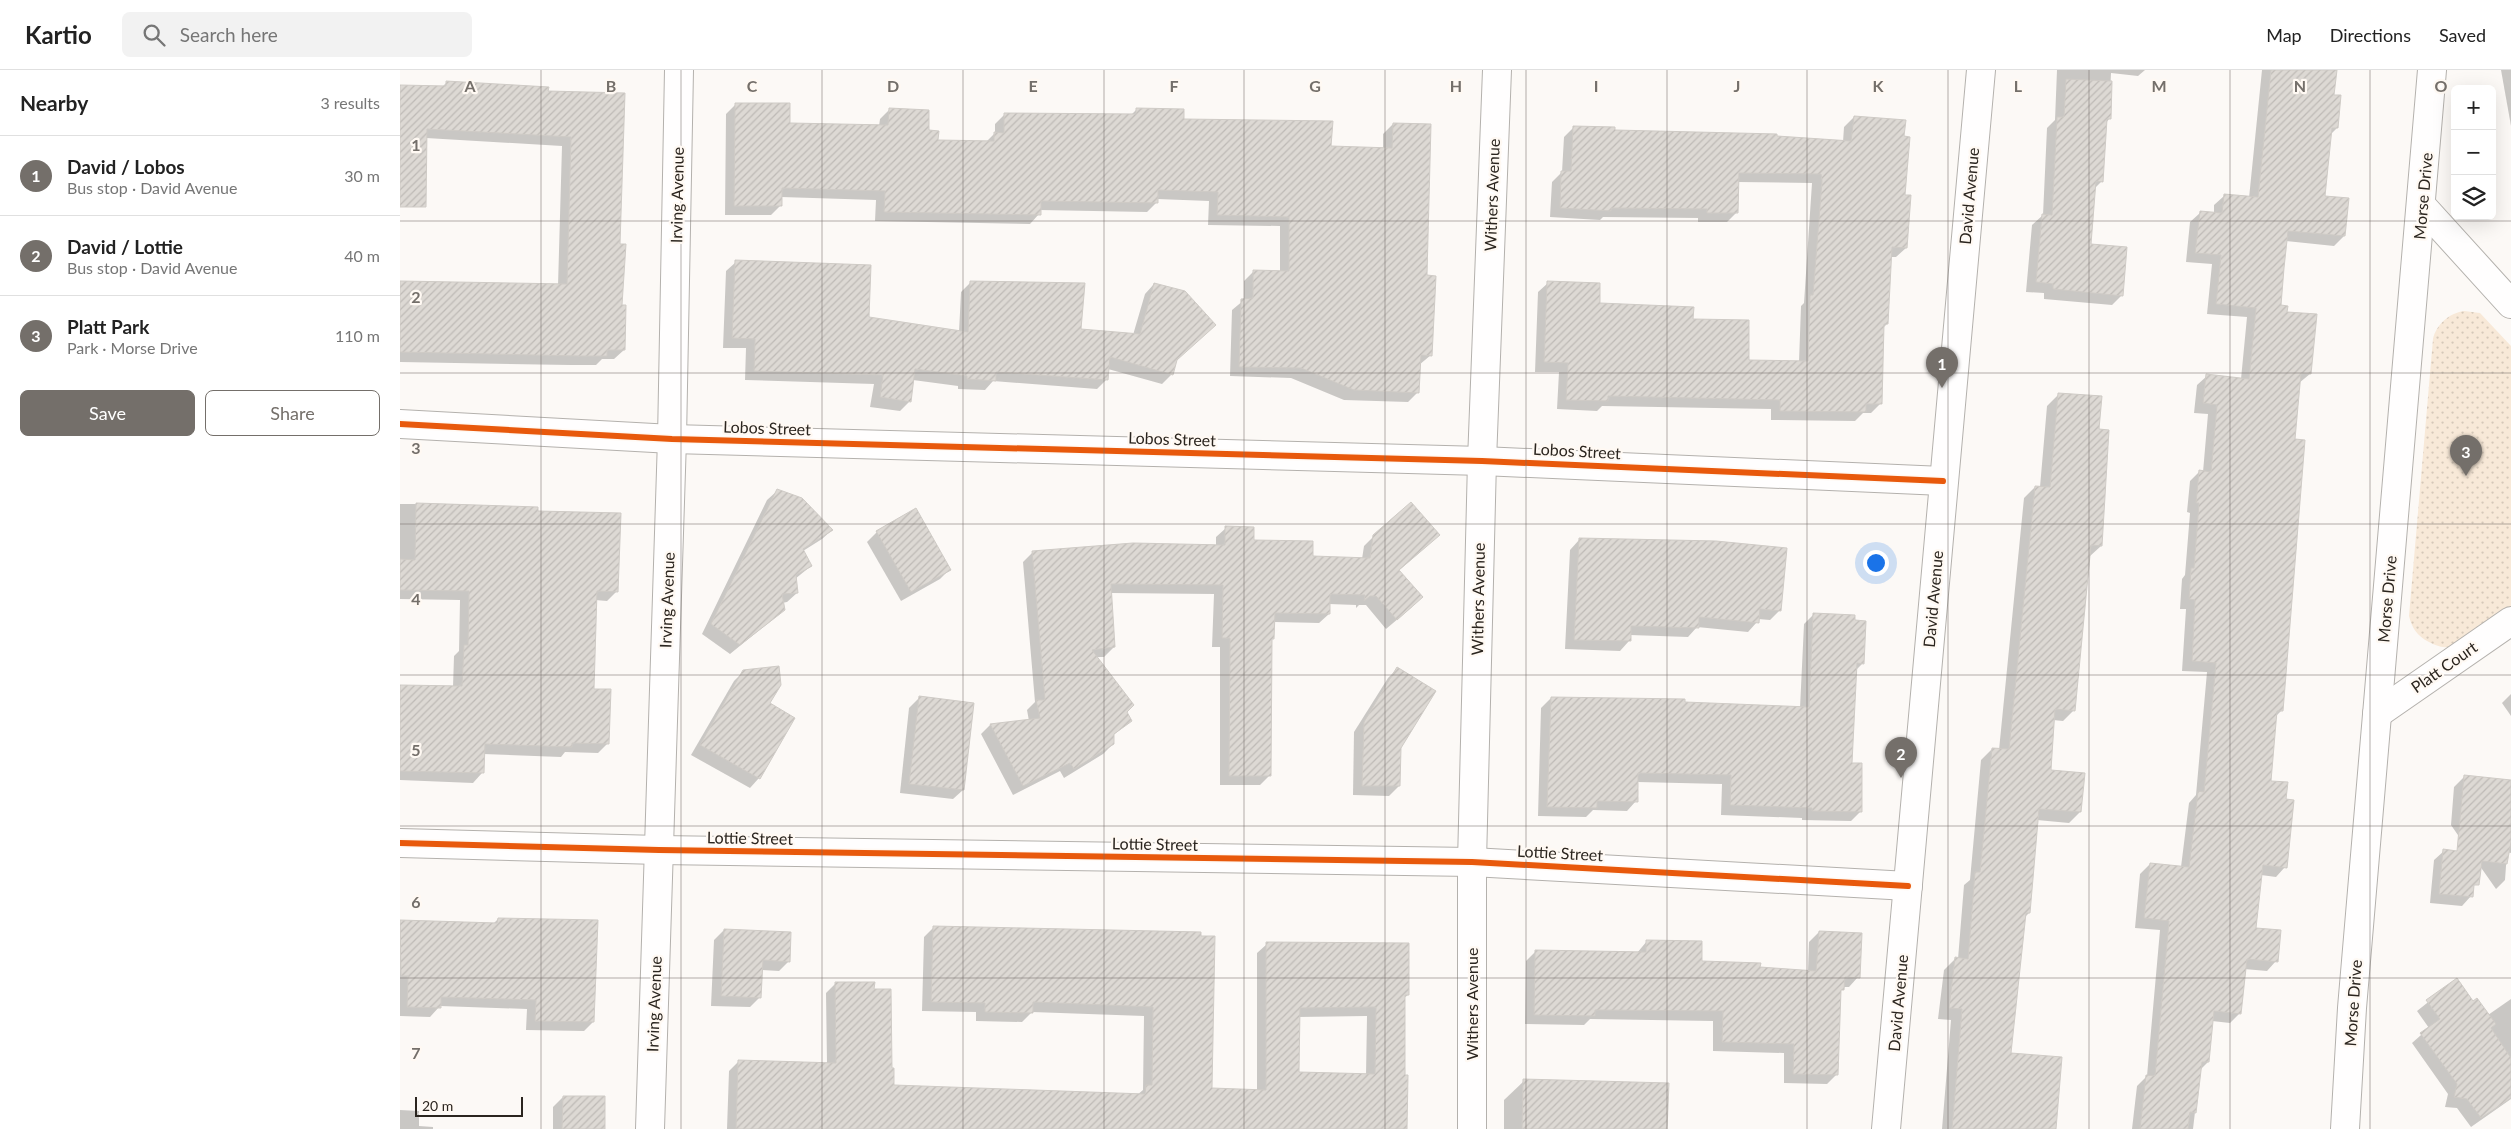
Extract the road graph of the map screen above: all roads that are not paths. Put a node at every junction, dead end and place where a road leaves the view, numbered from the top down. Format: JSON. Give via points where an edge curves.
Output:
{"nodes":[{"id":1,"x":679,"y":70,"type":"edge"},
{"id":2,"x":1497,"y":70,"type":"edge"},
{"id":3,"x":1981,"y":70,"type":"edge"},
{"id":4,"x":2432,"y":70,"type":"edge"},
{"id":5,"x":2422,"y":206,"type":"junction"},
{"id":6,"x":2511,"y":304,"type":"edge"},
{"id":7,"x":400,"y":424,"type":"edge"},
{"id":8,"x":672,"y":439,"type":"junction"},
{"id":9,"x":1482,"y":461,"type":"junction"},
{"id":10,"x":1943,"y":481,"type":"junction"},
{"id":11,"x":2511,"y":620,"type":"edge"},
{"id":12,"x":2376,"y":714,"type":"junction"},
{"id":13,"x":400,"y":843,"type":"edge"},
{"id":14,"x":659,"y":850,"type":"junction"},
{"id":15,"x":1472,"y":862,"type":"junction"},
{"id":16,"x":1908,"y":886,"type":"junction"},
{"id":17,"x":650,"y":1129,"type":"edge"},
{"id":18,"x":1472,"y":1129,"type":"edge"},
{"id":19,"x":1886,"y":1129,"type":"edge"},
{"id":20,"x":2345,"y":1129,"type":"edge"}],
"edges":[{"from":1,"to":8,"type":"street","name":"Irving Avenue"},
{"from":2,"to":9,"type":"street","name":"Withers Avenue"},
{"from":3,"to":10,"type":"street","name":"David Avenue"},
{"from":4,"to":5,"type":"street","name":"Morse Drive"},
{"from":5,"to":6,"type":"street"},
{"from":5,"to":12,"type":"street","name":"Morse Drive"},
{"from":7,"to":8,"type":"street","name":"Lobos Street"},
{"from":8,"to":9,"type":"street","name":"Lobos Street"},
{"from":8,"to":14,"type":"street","name":"Irving Avenue"},
{"from":9,"to":10,"type":"street","name":"Lobos Street"},
{"from":9,"to":15,"type":"street","name":"Withers Avenue"},
{"from":10,"to":16,"type":"street","name":"David Avenue"},
{"from":11,"to":12,"type":"street","name":"Platt Court"},
{"from":12,"to":20,"type":"street","name":"Morse Drive"},
{"from":13,"to":14,"type":"street","name":"Lottie Street"},
{"from":14,"to":15,"type":"street","name":"Lottie Street"},
{"from":14,"to":17,"type":"street","name":"Irving Avenue"},
{"from":15,"to":16,"type":"street","name":"Lottie Street"},
{"from":15,"to":18,"type":"street","name":"Withers Avenue"},
{"from":16,"to":19,"type":"street","name":"David Avenue"}]}
